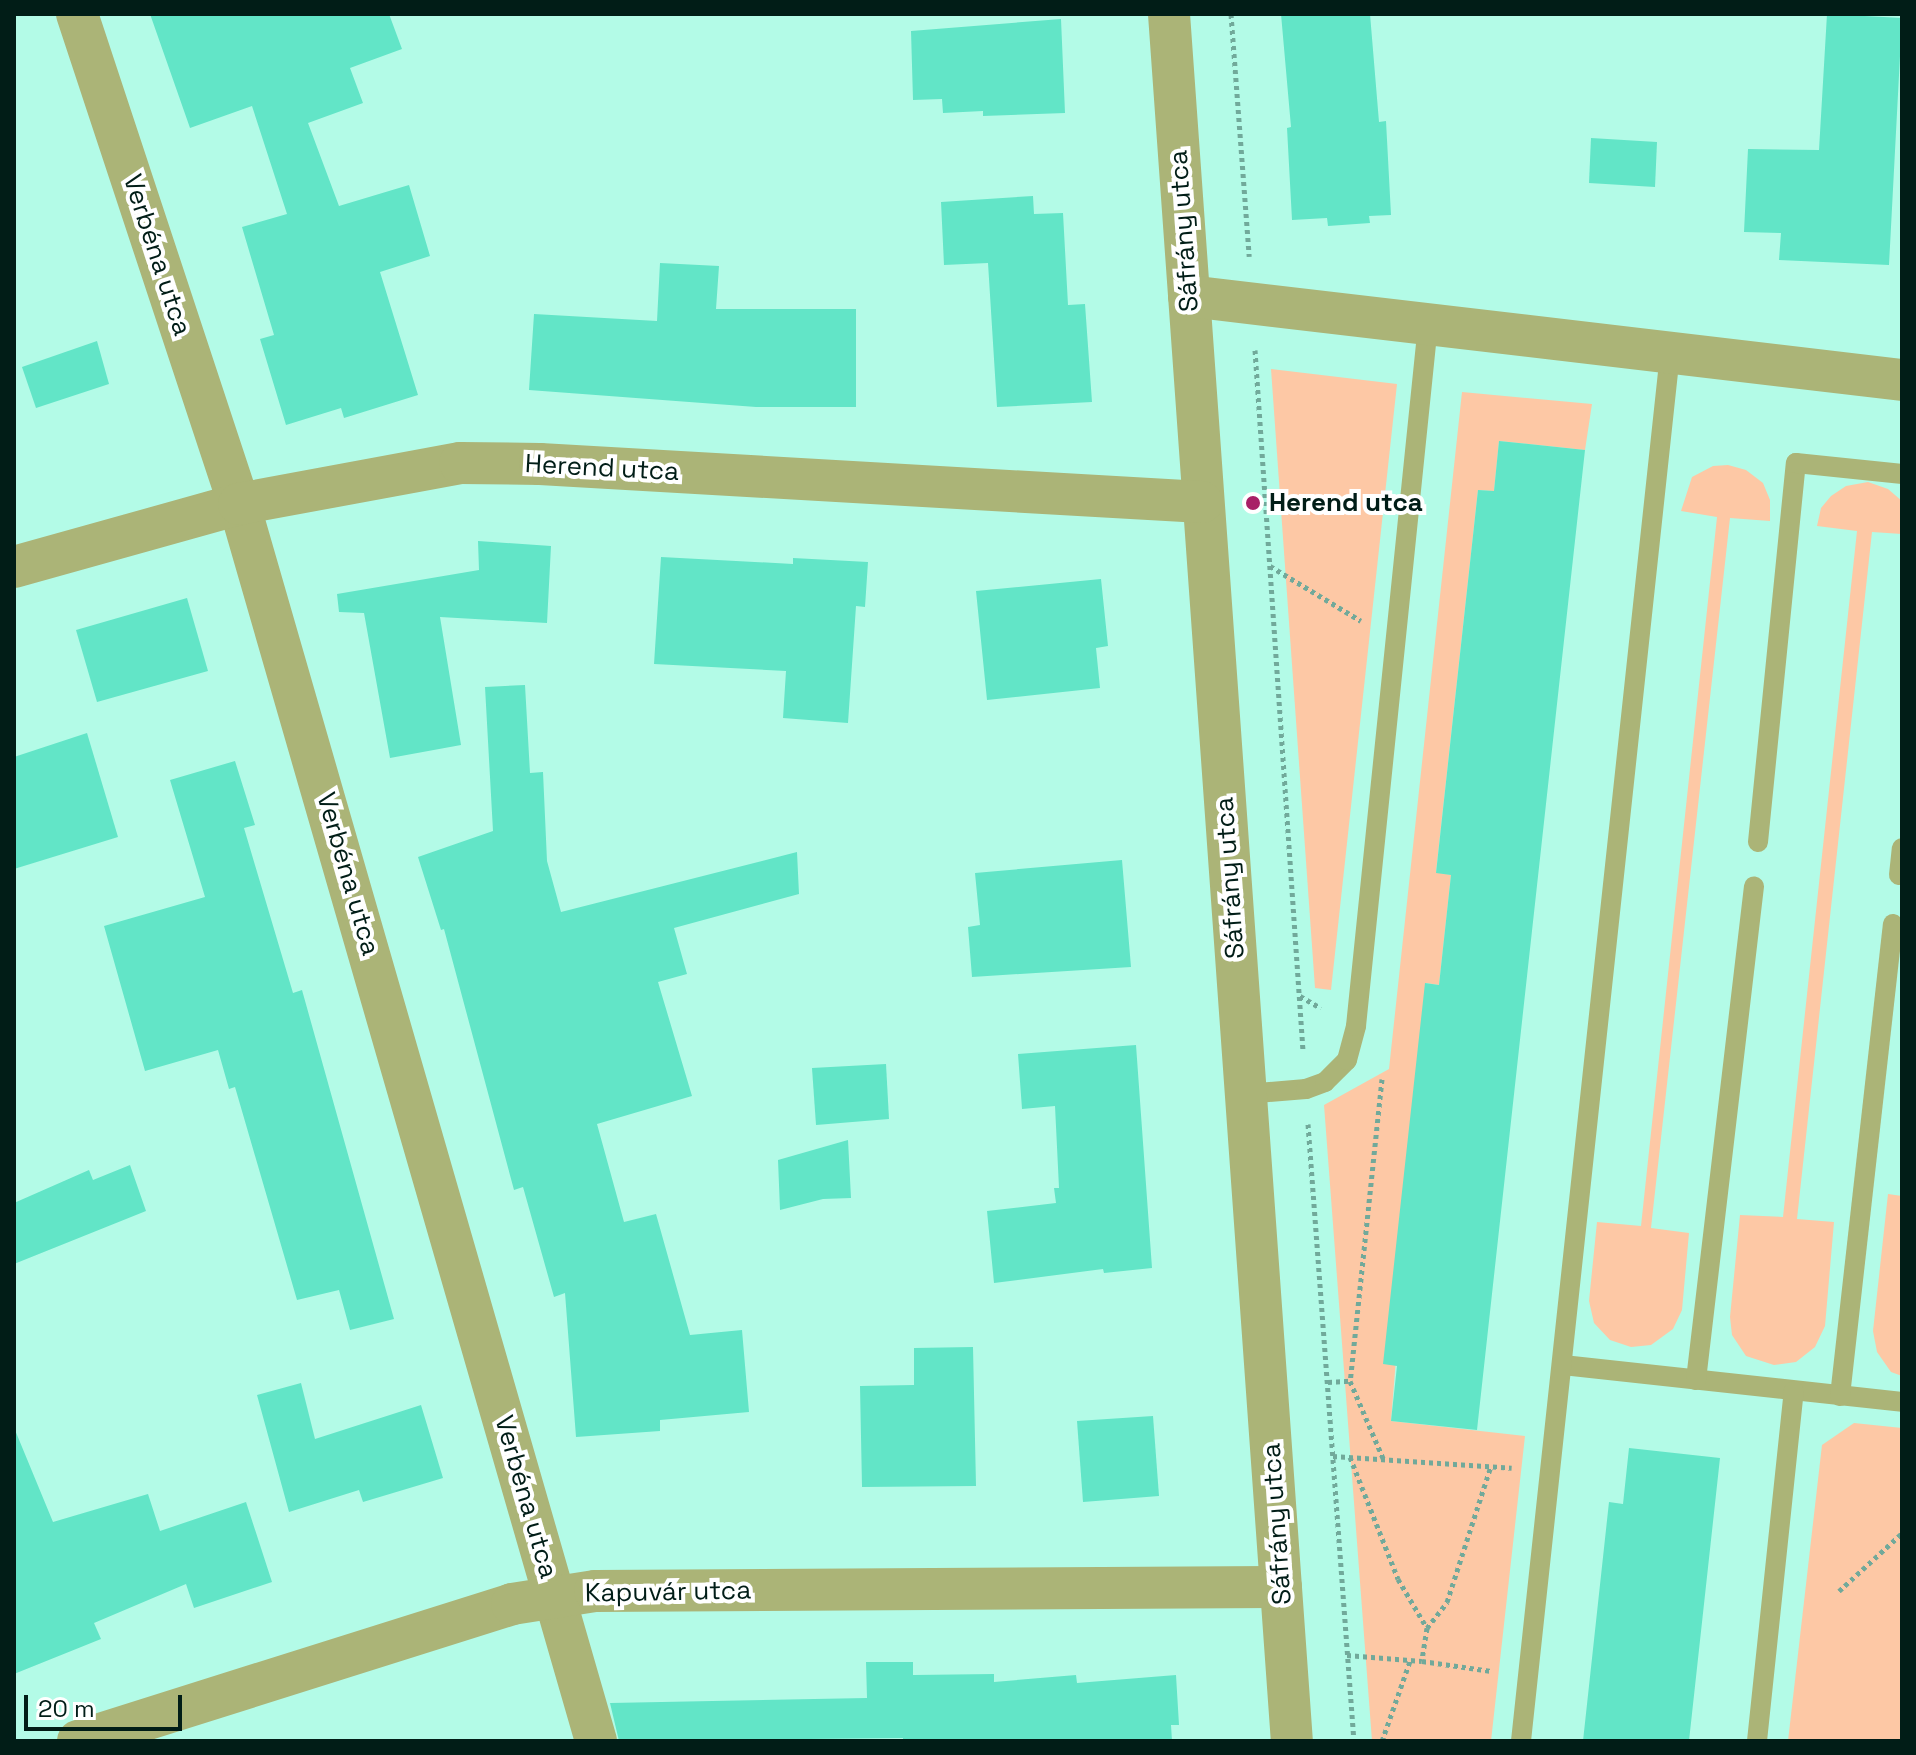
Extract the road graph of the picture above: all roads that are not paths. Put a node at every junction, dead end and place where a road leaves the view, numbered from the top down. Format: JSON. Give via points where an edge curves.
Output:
{"nodes":[{"id":1,"x":77,"y":14,"type":"edge"},
{"id":2,"x":1169,"y":14,"type":"edge"},
{"id":3,"x":1189,"y":296,"type":"junction"},
{"id":4,"x":1428,"y":325,"type":"junction"},
{"id":5,"x":1670,"y":354,"type":"junction"},
{"id":6,"x":1902,"y":380,"type":"edge"},
{"id":7,"x":1902,"y":474,"type":"edge"},
{"id":8,"x":1202,"y":502,"type":"junction"},
{"id":9,"x":239,"y":504,"type":"junction"},
{"id":10,"x":14,"y":567,"type":"edge"},
{"id":11,"x":1758,"y":842,"type":"dead end"},
{"id":12,"x":1902,"y":848,"type":"edge"},
{"id":13,"x":1899,"y":875,"type":"dead end"},
{"id":14,"x":1754,"y":886,"type":"dead end"},
{"id":15,"x":1893,"y":924,"type":"dead end"},
{"id":16,"x":1246,"y":1094,"type":"junction"},
{"id":17,"x":1563,"y":1365,"type":"junction"},
{"id":18,"x":1696,"y":1380,"type":"junction"},
{"id":19,"x":1794,"y":1391,"type":"junction"},
{"id":20,"x":1840,"y":1396,"type":"junction"},
{"id":21,"x":1902,"y":1402,"type":"edge"},
{"id":22,"x":1281,"y":1587,"type":"junction"},
{"id":23,"x":554,"y":1596,"type":"junction"},
{"id":24,"x":78,"y":1741,"type":"edge"},
{"id":25,"x":596,"y":1741,"type":"edge"},
{"id":26,"x":1292,"y":1741,"type":"edge"},
{"id":27,"x":1521,"y":1741,"type":"edge"},
{"id":28,"x":1757,"y":1741,"type":"edge"}],
"edges":[{"from":1,"to":9,"type":"street","name":"Verbéna utca"},
{"from":2,"to":3,"type":"street","name":"Sáfrány utca"},
{"from":3,"to":4,"type":"street"},
{"from":3,"to":8,"type":"street","name":"Sáfrány utca"},
{"from":4,"to":5,"type":"street"},
{"from":4,"to":16,"type":"lane","via":[[1356,1026],[1347,1060],[1325,1082],[1306,1089]]},
{"from":5,"to":6,"type":"street"},
{"from":5,"to":17,"type":"lane"},
{"from":7,"to":11,"type":"lane","via":[[1796,463]]},
{"from":8,"to":9,"type":"street","name":"Herend utca","via":[[460,463]]},
{"from":8,"to":16,"type":"street","name":"Sáfrány utca"},
{"from":9,"to":10,"type":"street","name":"Herend utca"},
{"from":9,"to":23,"type":"street","name":"Verbéna utca"},
{"from":12,"to":13,"type":"lane"},
{"from":14,"to":18,"type":"lane"},
{"from":15,"to":20,"type":"lane"},
{"from":16,"to":22,"type":"street","name":"Sáfrány utca"},
{"from":17,"to":18,"type":"lane"},
{"from":17,"to":27,"type":"lane"},
{"from":18,"to":19,"type":"lane"},
{"from":19,"to":20,"type":"lane"},
{"from":19,"to":28,"type":"lane"},
{"from":20,"to":21,"type":"lane"},
{"from":22,"to":23,"type":"street","name":"Kapuvár utca","via":[[609,1590]]},
{"from":22,"to":26,"type":"street","name":"Sáfrány utca"},
{"from":23,"to":24,"type":"street","name":"Kapuvár utca","via":[[512,1604]]},
{"from":23,"to":25,"type":"street","name":"Verbéna utca"}]}
